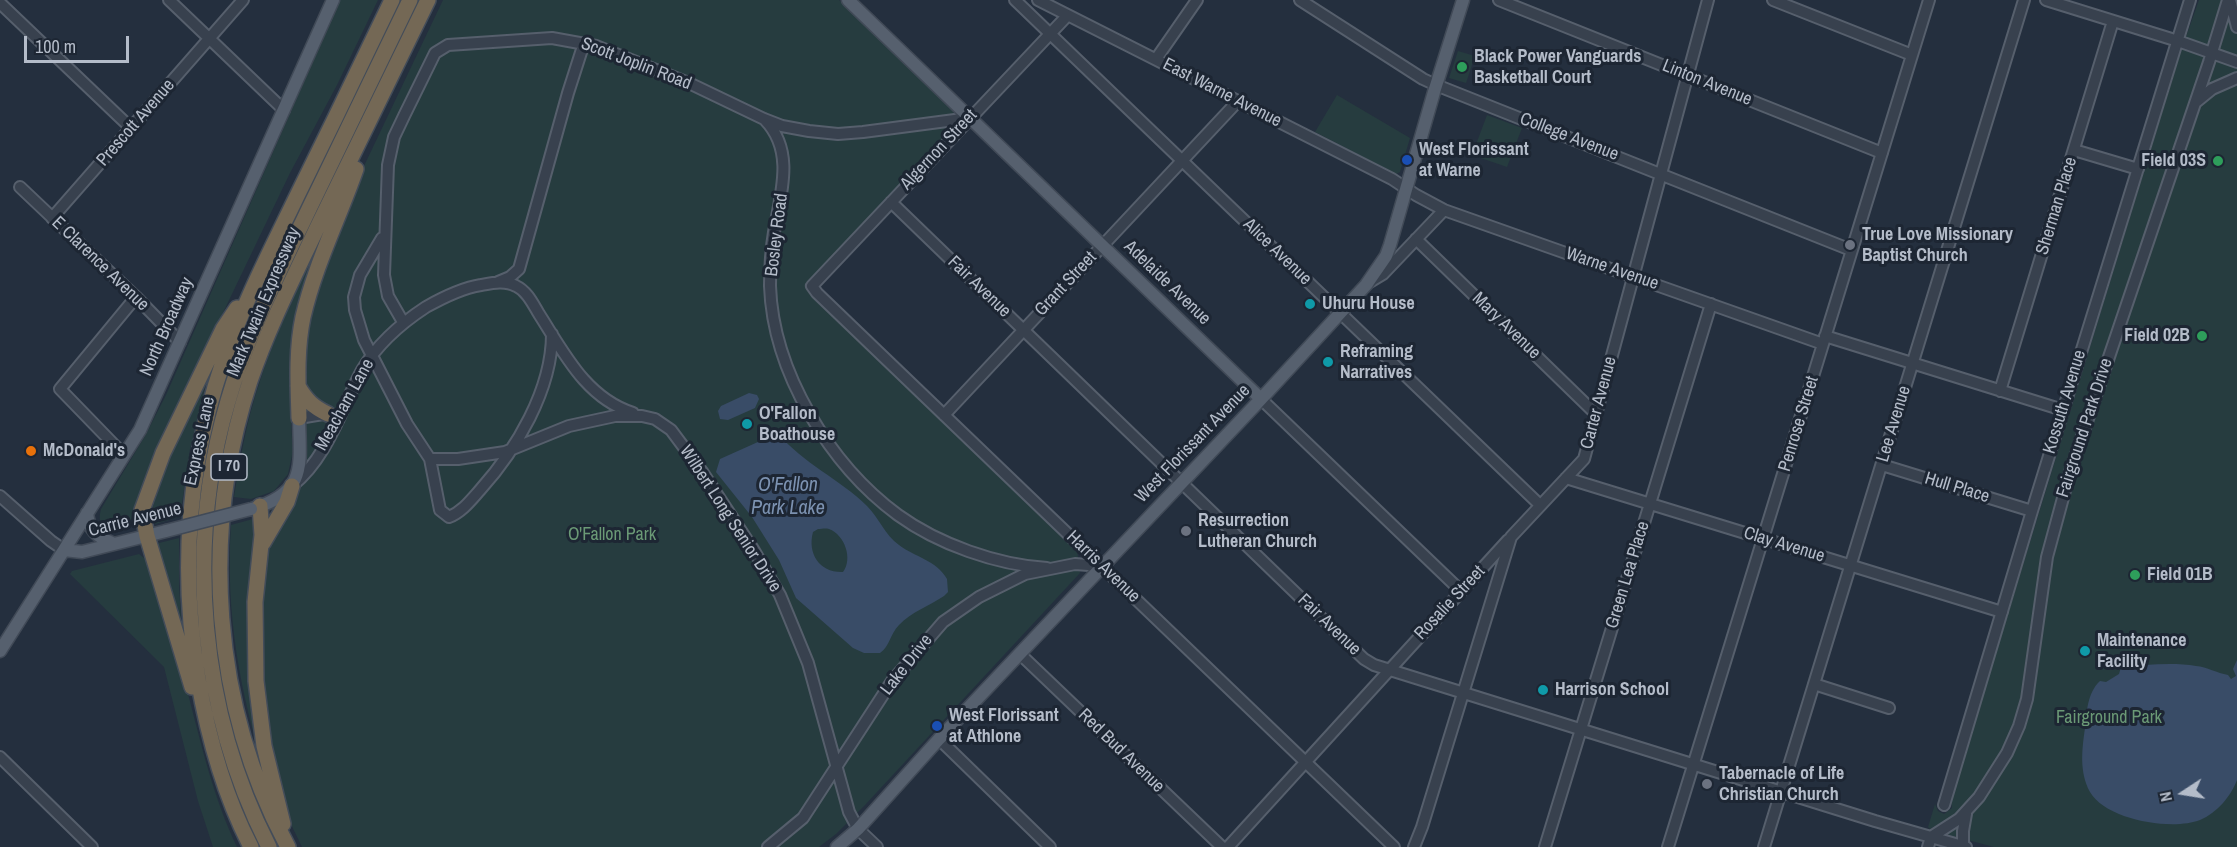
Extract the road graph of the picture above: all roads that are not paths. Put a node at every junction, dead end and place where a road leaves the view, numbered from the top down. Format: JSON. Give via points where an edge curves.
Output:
{"nodes":[{"id":1,"x":170,"y":0,"type":"edge"},
{"id":2,"x":243,"y":0,"type":"edge"},
{"id":3,"x":333,"y":0,"type":"edge"},
{"id":4,"x":392,"y":0,"type":"edge"},
{"id":5,"x":410,"y":0,"type":"edge"},
{"id":6,"x":430,"y":0,"type":"edge"},
{"id":7,"x":848,"y":0,"type":"edge"},
{"id":8,"x":1015,"y":0,"type":"edge"},
{"id":9,"x":1038,"y":0,"type":"edge"},
{"id":10,"x":1197,"y":0,"type":"edge"},
{"id":11,"x":1300,"y":0,"type":"edge"},
{"id":12,"x":1463,"y":0,"type":"edge"},
{"id":13,"x":1500,"y":0,"type":"edge"},
{"id":14,"x":1708,"y":0,"type":"edge"},
{"id":15,"x":1773,"y":0,"type":"edge"},
{"id":16,"x":1929,"y":0,"type":"edge"},
{"id":17,"x":2024,"y":0,"type":"edge"},
{"id":18,"x":2046,"y":0,"type":"edge"},
{"id":19,"x":2190,"y":0,"type":"edge"},
{"id":20,"x":2229,"y":0,"type":"edge"},
{"id":21,"x":0,"y":3,"type":"edge"},
{"id":22,"x":1067,"y":16,"type":"junction"},
{"id":23,"x":2113,"y":21,"type":"junction"},
{"id":24,"x":2237,"y":27,"type":"edge"},
{"id":25,"x":1050,"y":34,"type":"junction"},
{"id":26,"x":210,"y":39,"type":"junction"},
{"id":27,"x":2178,"y":41,"type":"junction"},
{"id":28,"x":584,"y":43,"type":"junction"},
{"id":29,"x":2212,"y":52,"type":"junction"},
{"id":30,"x":1912,"y":55,"type":"junction"},
{"id":31,"x":1156,"y":59,"type":"junction"},
{"id":32,"x":2237,"y":62,"type":"edge"},
{"id":33,"x":1688,"y":75,"type":"junction"},
{"id":34,"x":2237,"y":78,"type":"edge"},
{"id":35,"x":1436,"y":85,"type":"junction"},
{"id":36,"x":1238,"y":101,"type":"junction"},
{"id":37,"x":2196,"y":103,"type":"junction"},
{"id":38,"x":376,"y":106,"type":"junction"},
{"id":39,"x":284,"y":110,"type":"junction"},
{"id":40,"x":970,"y":118,"type":"junction"},
{"id":41,"x":764,"y":119,"type":"junction"},
{"id":42,"x":131,"y":128,"type":"junction"},
{"id":43,"x":2074,"y":150,"type":"junction"},
{"id":44,"x":1882,"y":153,"type":"junction"},
{"id":45,"x":1183,"y":162,"type":"junction"},
{"id":46,"x":2138,"y":169,"type":"junction"},
{"id":47,"x":1661,"y":173,"type":"junction"},
{"id":48,"x":20,"y":187,"type":"dead end"},
{"id":49,"x":1405,"y":187,"type":"junction"},
{"id":50,"x":891,"y":202,"type":"junction"},
{"id":51,"x":1444,"y":210,"type":"junction"},
{"id":52,"x":52,"y":218,"type":"junction"},
{"id":53,"x":384,"y":232,"type":"junction"},
{"id":54,"x":1416,"y":239,"type":"junction"},
{"id":55,"x":1103,"y":245,"type":"junction"},
{"id":56,"x":1851,"y":250,"type":"junction"},
{"id":57,"x":519,"y":269,"type":"junction"},
{"id":58,"x":1633,"y":276,"type":"junction"},
{"id":59,"x":258,"y":279,"type":"junction"},
{"id":60,"x":498,"y":282,"type":"junction"},
{"id":61,"x":1366,"y":285,"type":"junction"},
{"id":62,"x":813,"y":286,"type":"joint"},
{"id":63,"x":525,"y":292,"type":"junction"},
{"id":64,"x":135,"y":297,"type":"junction"},
{"id":65,"x":1711,"y":304,"type":"junction"},
{"id":66,"x":1340,"y":312,"type":"junction"},
{"id":67,"x":403,"y":322,"type":"junction"},
{"id":68,"x":1024,"y":330,"type":"junction"},
{"id":69,"x":552,"y":334,"type":"junction"},
{"id":70,"x":1824,"y":340,"type":"junction"},
{"id":71,"x":180,"y":342,"type":"junction"},
{"id":72,"x":372,"y":356,"type":"junction"},
{"id":73,"x":1912,"y":363,"type":"junction"},
{"id":74,"x":298,"y":385,"type":"junction"},
{"id":75,"x":2000,"y":391,"type":"junction"},
{"id":76,"x":1261,"y":399,"type":"junction"},
{"id":77,"x":2063,"y":410,"type":"junction"},
{"id":78,"x":344,"y":411,"type":"junction"},
{"id":79,"x":328,"y":414,"type":"junction"},
{"id":80,"x":1596,"y":414,"type":"junction"},
{"id":81,"x":944,"y":415,"type":"junction"},
{"id":82,"x":642,"y":416,"type":"junction"},
{"id":83,"x":299,"y":418,"type":"junction"},
{"id":84,"x":509,"y":450,"type":"junction"},
{"id":85,"x":124,"y":455,"type":"junction"},
{"id":86,"x":430,"y":459,"type":"junction"},
{"id":87,"x":1882,"y":465,"type":"junction"},
{"id":88,"x":1566,"y":478,"type":"junction"},
{"id":89,"x":1180,"y":483,"type":"junction"},
{"id":90,"x":292,"y":486,"type":"junction"},
{"id":91,"x":0,"y":496,"type":"edge"},
{"id":92,"x":1650,"y":504,"type":"junction"},
{"id":93,"x":1540,"y":505,"type":"junction"},
{"id":94,"x":255,"y":508,"type":"junction"},
{"id":95,"x":2032,"y":511,"type":"junction"},
{"id":96,"x":87,"y":513,"type":"junction"},
{"id":97,"x":147,"y":536,"type":"junction"},
{"id":98,"x":1511,"y":537,"type":"junction"},
{"id":99,"x":1764,"y":539,"type":"junction"},
{"id":100,"x":112,"y":543,"type":"junction"},
{"id":101,"x":64,"y":550,"type":"junction"},
{"id":102,"x":260,"y":552,"type":"junction"},
{"id":103,"x":1851,"y":565,"type":"junction"},
{"id":104,"x":1102,"y":566,"type":"junction"},
{"id":105,"x":1047,"y":568,"type":"junction"},
{"id":106,"x":1461,"y":591,"type":"junction"},
{"id":107,"x":2002,"y":612,"type":"junction"},
{"id":108,"x":0,"y":651,"type":"edge"},
{"id":109,"x":1020,"y":654,"type":"junction"},
{"id":110,"x":1389,"y":669,"type":"junction"},
{"id":111,"x":1814,"y":684,"type":"junction"},
{"id":112,"x":1465,"y":692,"type":"junction"},
{"id":113,"x":1889,"y":708,"type":"dead end"},
{"id":114,"x":1580,"y":728,"type":"junction"},
{"id":115,"x":939,"y":739,"type":"junction"},
{"id":116,"x":212,"y":741,"type":"junction"},
{"id":117,"x":0,"y":757,"type":"edge"},
{"id":118,"x":1304,"y":762,"type":"junction"},
{"id":119,"x":1694,"y":764,"type":"junction"},
{"id":120,"x":837,"y":767,"type":"junction"},
{"id":121,"x":1781,"y":791,"type":"junction"},
{"id":122,"x":1944,"y":806,"type":"dead end"},
{"id":123,"x":1966,"y":814,"type":"junction"},
{"id":124,"x":858,"y":829,"type":"junction"},
{"id":125,"x":1930,"y":842,"type":"edge"},
{"id":126,"x":92,"y":847,"type":"edge"},
{"id":127,"x":251,"y":847,"type":"edge"},
{"id":128,"x":269,"y":847,"type":"edge"},
{"id":129,"x":288,"y":847,"type":"edge"},
{"id":130,"x":768,"y":847,"type":"edge"},
{"id":131,"x":837,"y":847,"type":"edge"},
{"id":132,"x":877,"y":847,"type":"edge"},
{"id":133,"x":1050,"y":847,"type":"edge"},
{"id":134,"x":1222,"y":847,"type":"edge"},
{"id":135,"x":1228,"y":847,"type":"edge"},
{"id":136,"x":1394,"y":847,"type":"edge"},
{"id":137,"x":1414,"y":847,"type":"edge"},
{"id":138,"x":1545,"y":847,"type":"edge"},
{"id":139,"x":1668,"y":847,"type":"edge"},
{"id":140,"x":1764,"y":847,"type":"edge"},
{"id":141,"x":1965,"y":847,"type":"edge"}],
"edges":[{"from":1,"to":26,"type":"street"},
{"from":2,"to":26,"type":"street","name":"Prescott Avenue"},
{"from":3,"to":39,"type":"main road","name":"North Broadway"},
{"from":4,"to":59,"type":"highway","name":"Mark Twain Expressway","number":"I 70"},
{"from":5,"to":128,"type":"highway","name":"Express Lane","via":[[253,329],[227,402],[212,469],[204,554],[210,656],[232,756]]},
{"from":6,"to":38,"type":"highway","name":"Mark Twain Expressway","number":"I 70"},
{"from":7,"to":40,"type":"main road","name":"Adelaide Avenue"},
{"from":8,"to":25,"type":"street","name":"Alice Avenue"},
{"from":9,"to":22,"type":"street","name":"East Warne Avenue"},
{"from":10,"to":31,"type":"street"},
{"from":11,"to":35,"type":"street","name":"College Avenue"},
{"from":12,"to":35,"type":"main road","name":"West Florissant Avenue"},
{"from":13,"to":33,"type":"street","name":"Linton Avenue"},
{"from":14,"to":33,"type":"street","name":"Carter Avenue"},
{"from":15,"to":30,"type":"street"},
{"from":16,"to":30,"type":"street","name":"Penrose Street"},
{"from":17,"to":73,"type":"street","name":"Lee Avenue"},
{"from":18,"to":23,"type":"street"},
{"from":19,"to":27,"type":"street","name":"Kossuth Avenue"},
{"from":20,"to":24,"type":"street"},
{"from":20,"to":29,"type":"street","name":"Fairground Park Drive"},
{"from":21,"to":42,"type":"street"},
{"from":22,"to":25,"type":"street","name":"Algernon Street"},
{"from":22,"to":31,"type":"street","name":"East Warne Avenue"},
{"from":23,"to":27,"type":"street"},
{"from":23,"to":43,"type":"street","name":"Sherman Place"},
{"from":25,"to":40,"type":"street","name":"Algernon Street"},
{"from":25,"to":45,"type":"street","name":"Alice Avenue"},
{"from":26,"to":39,"type":"street"},
{"from":26,"to":42,"type":"street","name":"Prescott Avenue"},
{"from":27,"to":29,"type":"street"},
{"from":27,"to":46,"type":"street","name":"Kossuth Avenue"},
{"from":28,"to":41,"type":"street","name":"Scott Joplin Road","via":[[691,84]]},
{"from":28,"to":53,"type":"street","name":"Scott Joplin Road","via":[[528,38],[440,48],[390,150]]},
{"from":28,"to":57,"type":"street"},
{"from":29,"to":32,"type":"street"},
{"from":29,"to":37,"type":"street","name":"Fairground Park Drive"},
{"from":30,"to":44,"type":"street","name":"Penrose Street"},
{"from":31,"to":36,"type":"street","name":"East Warne Avenue"},
{"from":33,"to":44,"type":"street","name":"Linton Avenue"},
{"from":33,"to":47,"type":"street","name":"Carter Avenue"},
{"from":34,"to":37,"type":"street","via":[[2212,89]]},
{"from":35,"to":47,"type":"street","name":"College Avenue"},
{"from":35,"to":49,"type":"main road","name":"West Florissant Avenue"},
{"from":36,"to":45,"type":"street","name":"Grant Street"},
{"from":36,"to":49,"type":"street","name":"East Warne Avenue"},
{"from":37,"to":123,"type":"street","name":"Fairground Park Drive","via":[[2058,511],[2047,557],[2027,699],[2019,726],[1993,777]]},
{"from":38,"to":74,"type":"highway","via":[[310,292],[300,339]]},
{"from":38,"to":129,"type":"highway","name":"Mark Twain Expressway","number":"I 70","via":[[259,357],[236,430],[224,504],[220,590],[231,683],[257,781]]},
{"from":39,"to":71,"type":"main road","name":"North Broadway"},
{"from":40,"to":41,"type":"street","name":"Scott Joplin Road","via":[[838,134],[782,126]]},
{"from":40,"to":50,"type":"street","name":"Algernon Street"},
{"from":40,"to":55,"type":"main road","name":"Adelaide Avenue"},
{"from":41,"to":105,"type":"street","name":"Bosley Road","via":[[779,138],[783,165],[782,199],[771,261],[773,317],[787,365],[814,421],[866,488],[900,516],[976,553]]},
{"from":42,"to":52,"type":"street","name":"Prescott Avenue"},
{"from":43,"to":46,"type":"street"},
{"from":43,"to":75,"type":"street","name":"Sherman Place"},
{"from":44,"to":56,"type":"street","name":"Penrose Street"},
{"from":45,"to":55,"type":"street","name":"Grant Street"},
{"from":45,"to":66,"type":"street","name":"Alice Avenue"},
{"from":46,"to":77,"type":"street","name":"Kossuth Avenue"},
{"from":47,"to":56,"type":"street","name":"College Avenue"},
{"from":47,"to":58,"type":"street","name":"Carter Avenue"},
{"from":48,"to":52,"type":"street","name":"E Clarence Avenue"},
{"from":49,"to":51,"type":"street","name":"Warne Avenue"},
{"from":49,"to":61,"type":"main road","name":"West Florissant Avenue","via":[[1386,256]]},
{"from":50,"to":62,"type":"street","name":"Algernon Street"},
{"from":50,"to":68,"type":"street","name":"Fair Avenue"},
{"from":51,"to":54,"type":"street"},
{"from":51,"to":58,"type":"street","name":"Warne Avenue"},
{"from":52,"to":64,"type":"street","name":"E Clarence Avenue"},
{"from":53,"to":67,"type":"street","name":"Scott Joplin Road","via":[[385,287]]},
{"from":53,"to":72,"type":"street","via":[[360,275],[354,297],[359,327]]},
{"from":54,"to":61,"type":"street","via":[[1383,274]]},
{"from":54,"to":80,"type":"street","name":"Mary Avenue"},
{"from":55,"to":68,"type":"street","name":"Grant Street"},
{"from":55,"to":76,"type":"main road","name":"Adelaide Avenue"},
{"from":56,"to":70,"type":"street","name":"Penrose Street"},
{"from":57,"to":60,"type":"street"},
{"from":57,"to":63,"type":"street"},
{"from":58,"to":65,"type":"street","name":"Warne Avenue"},
{"from":58,"to":80,"type":"street","name":"Carter Avenue"},
{"from":59,"to":97,"type":"highway","via":[[223,329],[162,453],[142,510]]},
{"from":59,"to":116,"type":"highway","name":"Mark Twain Expressway","number":"I 70","via":[[215,385],[202,435],[190,512],[188,580],[192,640]]},
{"from":60,"to":63,"type":"street"},
{"from":60,"to":67,"type":"street","name":"Meacham Lane","via":[[456,292]]},
{"from":61,"to":66,"type":"main road","name":"West Florissant Avenue"},
{"from":62,"to":81,"type":"street","name":"Harris Avenue"},
{"from":63,"to":69,"type":"street"},
{"from":64,"to":71,"type":"street","name":"E Clarence Avenue"},
{"from":64,"to":85,"type":"street","via":[[60,389]]},
{"from":65,"to":70,"type":"street","name":"Warne Avenue"},
{"from":65,"to":92,"type":"street","name":"Green Lea Place"},
{"from":66,"to":76,"type":"main road","name":"West Florissant Avenue"},
{"from":66,"to":93,"type":"street","name":"Alice Avenue"},
{"from":67,"to":72,"type":"street","name":"Meacham Lane"},
{"from":68,"to":81,"type":"street","name":"Grant Street"},
{"from":68,"to":89,"type":"street","name":"Fair Avenue"},
{"from":69,"to":82,"type":"street","via":[[597,394]]},
{"from":69,"to":84,"type":"street","via":[[540,396]]},
{"from":70,"to":73,"type":"street","name":"Warne Avenue"},
{"from":70,"to":99,"type":"street","name":"Penrose Street"},
{"from":71,"to":85,"type":"main road","name":"North Broadway","via":[[143,424]]},
{"from":72,"to":78,"type":"street","name":"Meacham Lane"},
{"from":72,"to":86,"type":"street"},
{"from":73,"to":75,"type":"street","name":"Warne Avenue"},
{"from":73,"to":87,"type":"street","name":"Lee Avenue"},
{"from":74,"to":79,"type":"highway","via":[[315,408]]},
{"from":74,"to":83,"type":"highway"},
{"from":75,"to":77,"type":"street","name":"Warne Avenue"},
{"from":76,"to":89,"type":"main road","name":"West Florissant Avenue"},
{"from":76,"to":106,"type":"street","name":"Adelaide Avenue"},
{"from":77,"to":95,"type":"street","name":"Kossuth Avenue"},
{"from":78,"to":79,"type":"street"},
{"from":78,"to":90,"type":"street","name":"Meacham Lane","via":[[304,477]]},
{"from":79,"to":83,"type":"street"},
{"from":80,"to":88,"type":"street","name":"Carter Avenue","via":[[1584,459]]},
{"from":81,"to":104,"type":"street","name":"Harris Avenue"},
{"from":82,"to":84,"type":"street","name":"Wilbert Long Senior Drive","via":[[588,421]]},
{"from":82,"to":120,"type":"street","name":"Wilbert Long Senior Drive","via":[[663,423],[682,444],[770,577],[808,663]]},
{"from":83,"to":90,"type":"main road","via":[[300,464]]},
{"from":84,"to":86,"type":"street","via":[[458,459]]},
{"from":84,"to":86,"type":"street","via":[[493,476],[449,517],[440,510]]},
{"from":85,"to":96,"type":"main road","name":"North Broadway"},
{"from":87,"to":95,"type":"street","name":"Hull Place"},
{"from":87,"to":103,"type":"street","name":"Lee Avenue"},
{"from":88,"to":92,"type":"street","name":"Clay Avenue"},
{"from":88,"to":93,"type":"street","name":"Carter Avenue"},
{"from":89,"to":104,"type":"main road","name":"West Florissant Avenue"},
{"from":89,"to":110,"type":"street","name":"Fair Avenue","via":[[1364,659]]},
{"from":90,"to":94,"type":"main road","name":"Carrie Avenue"},
{"from":90,"to":102,"type":"highway"},
{"from":91,"to":101,"type":"street"},
{"from":92,"to":99,"type":"street","name":"Clay Avenue"},
{"from":92,"to":114,"type":"street","name":"Green Lea Place"},
{"from":93,"to":98,"type":"street","name":"Carter Avenue"},
{"from":94,"to":97,"type":"main road","name":"Carrie Avenue","bridge":true},
{"from":94,"to":102,"type":"highway","via":[[262,518]]},
{"from":95,"to":107,"type":"street","name":"Kossuth Avenue"},
{"from":96,"to":100,"type":"main road","via":[[92,531]]},
{"from":96,"to":101,"type":"main road","name":"North Broadway"},
{"from":97,"to":100,"type":"main road","name":"Carrie Avenue"},
{"from":97,"to":116,"type":"highway","via":[[182,658]]},
{"from":98,"to":106,"type":"street","name":"Rosalie Street"},
{"from":98,"to":112,"type":"street","name":"Carter Avenue"},
{"from":99,"to":103,"type":"street","name":"Clay Avenue"},
{"from":99,"to":119,"type":"street","name":"Penrose Street"},
{"from":100,"to":101,"type":"main road","name":"Carrie Avenue","via":[[82,552]]},
{"from":101,"to":108,"type":"main road","name":"North Broadway"},
{"from":102,"to":129,"type":"highway","via":[[254,624],[258,703]]},
{"from":103,"to":107,"type":"street","name":"Clay Avenue"},
{"from":103,"to":111,"type":"street","name":"Lee Avenue"},
{"from":104,"to":105,"type":"street","name":"Lake Drive"},
{"from":104,"to":109,"type":"main road","name":"West Florissant Avenue"},
{"from":104,"to":118,"type":"street","name":"Harris Avenue"},
{"from":105,"to":120,"type":"street","name":"Lake Drive","via":[[1004,582],[943,622],[892,681]]},
{"from":106,"to":110,"type":"street","name":"Rosalie Street"},
{"from":107,"to":122,"type":"street","name":"Kossuth Avenue"},
{"from":109,"to":115,"type":"main road","name":"West Florissant Avenue"},
{"from":109,"to":134,"type":"street","name":"Red Bud Avenue"},
{"from":110,"to":112,"type":"street","name":"Fair Avenue"},
{"from":110,"to":118,"type":"street","name":"Rosalie Street"},
{"from":111,"to":113,"type":"street"},
{"from":111,"to":121,"type":"street","name":"Lee Avenue"},
{"from":112,"to":114,"type":"street","name":"Fair Avenue"},
{"from":112,"to":137,"type":"street","name":"Carter Avenue"},
{"from":114,"to":119,"type":"street","name":"Fair Avenue"},
{"from":114,"to":138,"type":"street","name":"Green Lea Place"},
{"from":115,"to":124,"type":"main road","name":"West Florissant Avenue"},
{"from":115,"to":133,"type":"street"},
{"from":116,"to":127,"type":"highway","name":"Mark Twain Expressway","number":"I 70"},
{"from":117,"to":126,"type":"street"},
{"from":118,"to":135,"type":"street"},
{"from":118,"to":136,"type":"street","name":"Harris Avenue"},
{"from":119,"to":121,"type":"street","name":"Fair Avenue"},
{"from":119,"to":139,"type":"street","name":"Penrose Street"},
{"from":120,"to":124,"type":"street","name":"Wilbert Long Senior Drive","via":[[849,812]]},
{"from":120,"to":130,"type":"street","name":"Lake Drive","via":[[802,818]]},
{"from":121,"to":125,"type":"street","name":"Fair Avenue"},
{"from":121,"to":140,"type":"street","name":"Lee Avenue"},
{"from":123,"to":125,"type":"street","name":"Fairground Park Drive"},
{"from":123,"to":141,"type":"street"},
{"from":124,"to":131,"type":"main road","name":"West Florissant Avenue"},
{"from":124,"to":132,"type":"street"},
{"from":125,"to":141,"type":"street","name":"Fair Avenue"}]}
